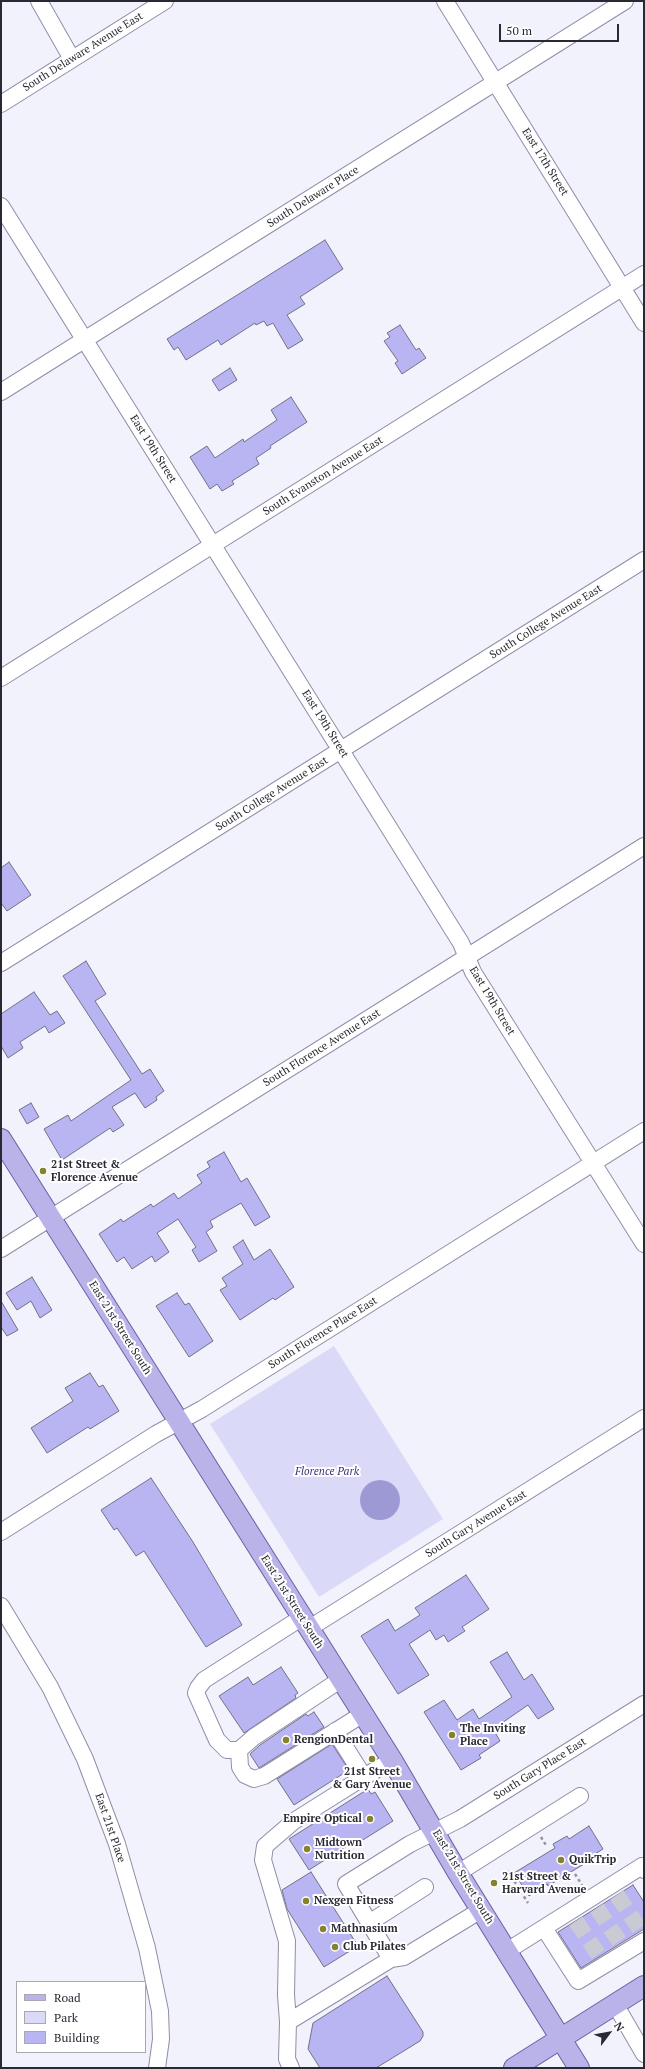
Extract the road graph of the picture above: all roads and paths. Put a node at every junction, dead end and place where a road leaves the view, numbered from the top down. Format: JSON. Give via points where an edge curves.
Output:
{"nodes":[{"id":1,"x":40,"y":1,"type":"edge"},
{"id":2,"x":166,"y":1,"type":"edge"},
{"id":3,"x":445,"y":1,"type":"edge"},
{"id":4,"x":625,"y":1,"type":"edge"},
{"id":5,"x":72,"y":59,"type":"junction"},
{"id":6,"x":496,"y":82,"type":"junction"},
{"id":7,"x":1,"y":104,"type":"edge"},
{"id":8,"x":1,"y":206,"type":"edge"},
{"id":9,"x":644,"y":274,"type":"edge"},
{"id":10,"x":622,"y":288,"type":"junction"},
{"id":11,"x":644,"y":323,"type":"edge"},
{"id":12,"x":85,"y":340,"type":"junction"},
{"id":13,"x":1,"y":392,"type":"edge"},
{"id":14,"x":214,"y":545,"type":"junction"},
{"id":15,"x":644,"y":560,"type":"edge"},
{"id":16,"x":1,"y":678,"type":"edge"},
{"id":17,"x":341,"y":750,"type":"junction"},
{"id":18,"x":644,"y":846,"type":"edge"},
{"id":19,"x":466,"y":958,"type":"junction"},
{"id":20,"x":1,"y":963,"type":"edge"},
{"id":21,"x":644,"y":1131,"type":"edge"},
{"id":22,"x":1,"y":1139,"type":"edge"},
{"id":23,"x":593,"y":1163,"type":"junction"},
{"id":24,"x":50,"y":1218,"type":"junction"},
{"id":25,"x":644,"y":1244,"type":"edge"},
{"id":26,"x":1,"y":1249,"type":"edge"},
{"id":27,"x":644,"y":1418,"type":"edge"},
{"id":28,"x":179,"y":1421,"type":"junction"},
{"id":29,"x":1,"y":1532,"type":"edge"},
{"id":30,"x":1,"y":1606,"type":"edge"},
{"id":31,"x":305,"y":1623,"type":"junction"},
{"id":32,"x":340,"y":1680,"type":"junction"},
{"id":33,"x":644,"y":1704,"type":"edge"},
{"id":34,"x":363,"y":1714,"type":"junction"},
{"id":35,"x":335,"y":1731,"type":"junction"},
{"id":36,"x":239,"y":1750,"type":"junction"},
{"id":37,"x":392,"y":1760,"type":"junction"},
{"id":38,"x":364,"y":1777,"type":"junction"},
{"id":39,"x":580,"y":1796,"type":"dead end"},
{"id":40,"x":435,"y":1831,"type":"junction"},
{"id":41,"x":644,"y":1870,"type":"edge"},
{"id":42,"x":508,"y":1871,"type":"dead end"},
{"id":43,"x":458,"y":1872,"type":"junction"},
{"id":44,"x":425,"y":1887,"type":"dead end"},
{"id":45,"x":528,"y":1903,"type":"dead end"},
{"id":46,"x":481,"y":1910,"type":"junction"},
{"id":47,"x":369,"y":1923,"type":"junction"},
{"id":48,"x":544,"y":1928,"type":"junction"},
{"id":49,"x":643,"y":1936,"type":"edge"},
{"id":50,"x":507,"y":1951,"type":"junction"},
{"id":51,"x":391,"y":1959,"type":"junction"},
{"id":52,"x":644,"y":1986,"type":"edge"},
{"id":53,"x":615,"y":2004,"type":"junction"},
{"id":54,"x":288,"y":2022,"type":"junction"},
{"id":55,"x":560,"y":2038,"type":"junction"},
{"id":56,"x":642,"y":2046,"type":"edge"},
{"id":57,"x":520,"y":2066,"type":"edge"},
{"id":58,"x":157,"y":2068,"type":"edge"},
{"id":59,"x":291,"y":2068,"type":"edge"},
{"id":60,"x":579,"y":2068,"type":"edge"}],
"edges":[{"from":1,"to":5,"type":"street"},
{"from":2,"to":5,"type":"street","name":"South Delaware Avenue East"},
{"from":3,"to":6,"type":"street","name":"East 17th Street"},
{"from":4,"to":6,"type":"street","name":"South Delaware Place"},
{"from":5,"to":7,"type":"street","name":"South Delaware Avenue East"},
{"from":6,"to":10,"type":"street","name":"East 17th Street"},
{"from":6,"to":12,"type":"street","name":"South Delaware Place"},
{"from":8,"to":12,"type":"street","name":"East 19th Street"},
{"from":9,"to":10,"type":"street","name":"South Evanston Avenue East"},
{"from":10,"to":11,"type":"street","name":"East 17th Street"},
{"from":10,"to":14,"type":"street","name":"South Evanston Avenue East"},
{"from":12,"to":13,"type":"street","name":"South Delaware Place"},
{"from":12,"to":14,"type":"street","name":"East 19th Street"},
{"from":14,"to":16,"type":"street","name":"South Evanston Avenue East"},
{"from":14,"to":17,"type":"street","name":"East 19th Street"},
{"from":15,"to":17,"type":"street","name":"South College Avenue East"},
{"from":17,"to":19,"type":"street","name":"East 19th Street","via":[[461,943]]},
{"from":17,"to":20,"type":"street","name":"South College Avenue East"},
{"from":18,"to":19,"type":"street","name":"South Florence Avenue East"},
{"from":19,"to":23,"type":"street","name":"East 19th Street"},
{"from":19,"to":24,"type":"street","name":"South Florence Avenue East"},
{"from":21,"to":23,"type":"street","name":"South Florence Place East"},
{"from":22,"to":24,"type":"main road","name":"East 21st Street South"},
{"from":23,"to":25,"type":"street","name":"East 19th Street"},
{"from":23,"to":28,"type":"street","name":"South Florence Place East"},
{"from":24,"to":26,"type":"street","name":"South Florence Avenue East"},
{"from":24,"to":28,"type":"main road","name":"East 21st Street South"},
{"from":27,"to":31,"type":"street","name":"South Gary Avenue East"},
{"from":28,"to":29,"type":"street","name":"South Florence Place East"},
{"from":28,"to":31,"type":"main road","name":"East 21st Street South"},
{"from":30,"to":58,"type":"street","name":"East 21st Place","via":[[50,1687],[85,1759],[117,1844],[147,1948],[160,2011],[161,2039]]},
{"from":31,"to":32,"type":"main road","name":"East 21st Street South"},
{"from":31,"to":36,"type":"street","name":"South Gary Avenue East","via":[[204,1680],[198,1688],[196,1693],[217,1740],[227,1750]]},
{"from":32,"to":34,"type":"main road","name":"East 21st Street South"},
{"from":32,"to":36,"type":"street","via":[[254,1737]]},
{"from":33,"to":40,"type":"street","name":"South Gary Place East","via":[[460,1819]]},
{"from":34,"to":35,"type":"street"},
{"from":34,"to":37,"type":"main road","name":"East 21st Street South"},
{"from":35,"to":36,"type":"street","via":[[264,1776],[254,1779],[245,1775],[240,1767]]},
{"from":35,"to":38,"type":"street"},
{"from":37,"to":38,"type":"street"},
{"from":37,"to":40,"type":"main road","name":"East 21st Street South"},
{"from":38,"to":54,"type":"street","via":[[294,1821],[265,1846],[263,1860],[287,1941]]},
{"from":39,"to":43,"type":"street"},
{"from":40,"to":43,"type":"main road","name":"East 21st Street South"},
{"from":40,"to":47,"type":"street","name":"South Gary Place East","via":[[346,1884]]},
{"from":41,"to":48,"type":"street","via":[[642,1866],[594,1903],[573,1916]]},
{"from":42,"to":45,"type":"path"},
{"from":43,"to":46,"type":"main road","name":"East 21st Street South"},
{"from":44,"to":47,"type":"street"},
{"from":46,"to":50,"type":"main road","name":"East 21st Street South"},
{"from":46,"to":51,"type":"street","via":[[404,1957]]},
{"from":47,"to":51,"type":"street"},
{"from":48,"to":49,"type":"street","via":[[578,1981],[603,1961]]},
{"from":48,"to":50,"type":"street"},
{"from":50,"to":55,"type":"main road","name":"East 21st Street South"},
{"from":51,"to":54,"type":"street"},
{"from":52,"to":53,"type":"main road"},
{"from":53,"to":55,"type":"main road"},
{"from":53,"to":56,"type":"street"},
{"from":54,"to":59,"type":"street","via":[[287,2059]]},
{"from":55,"to":57,"type":"main road"},
{"from":55,"to":60,"type":"main road","name":"East 21st Street South"}]}
